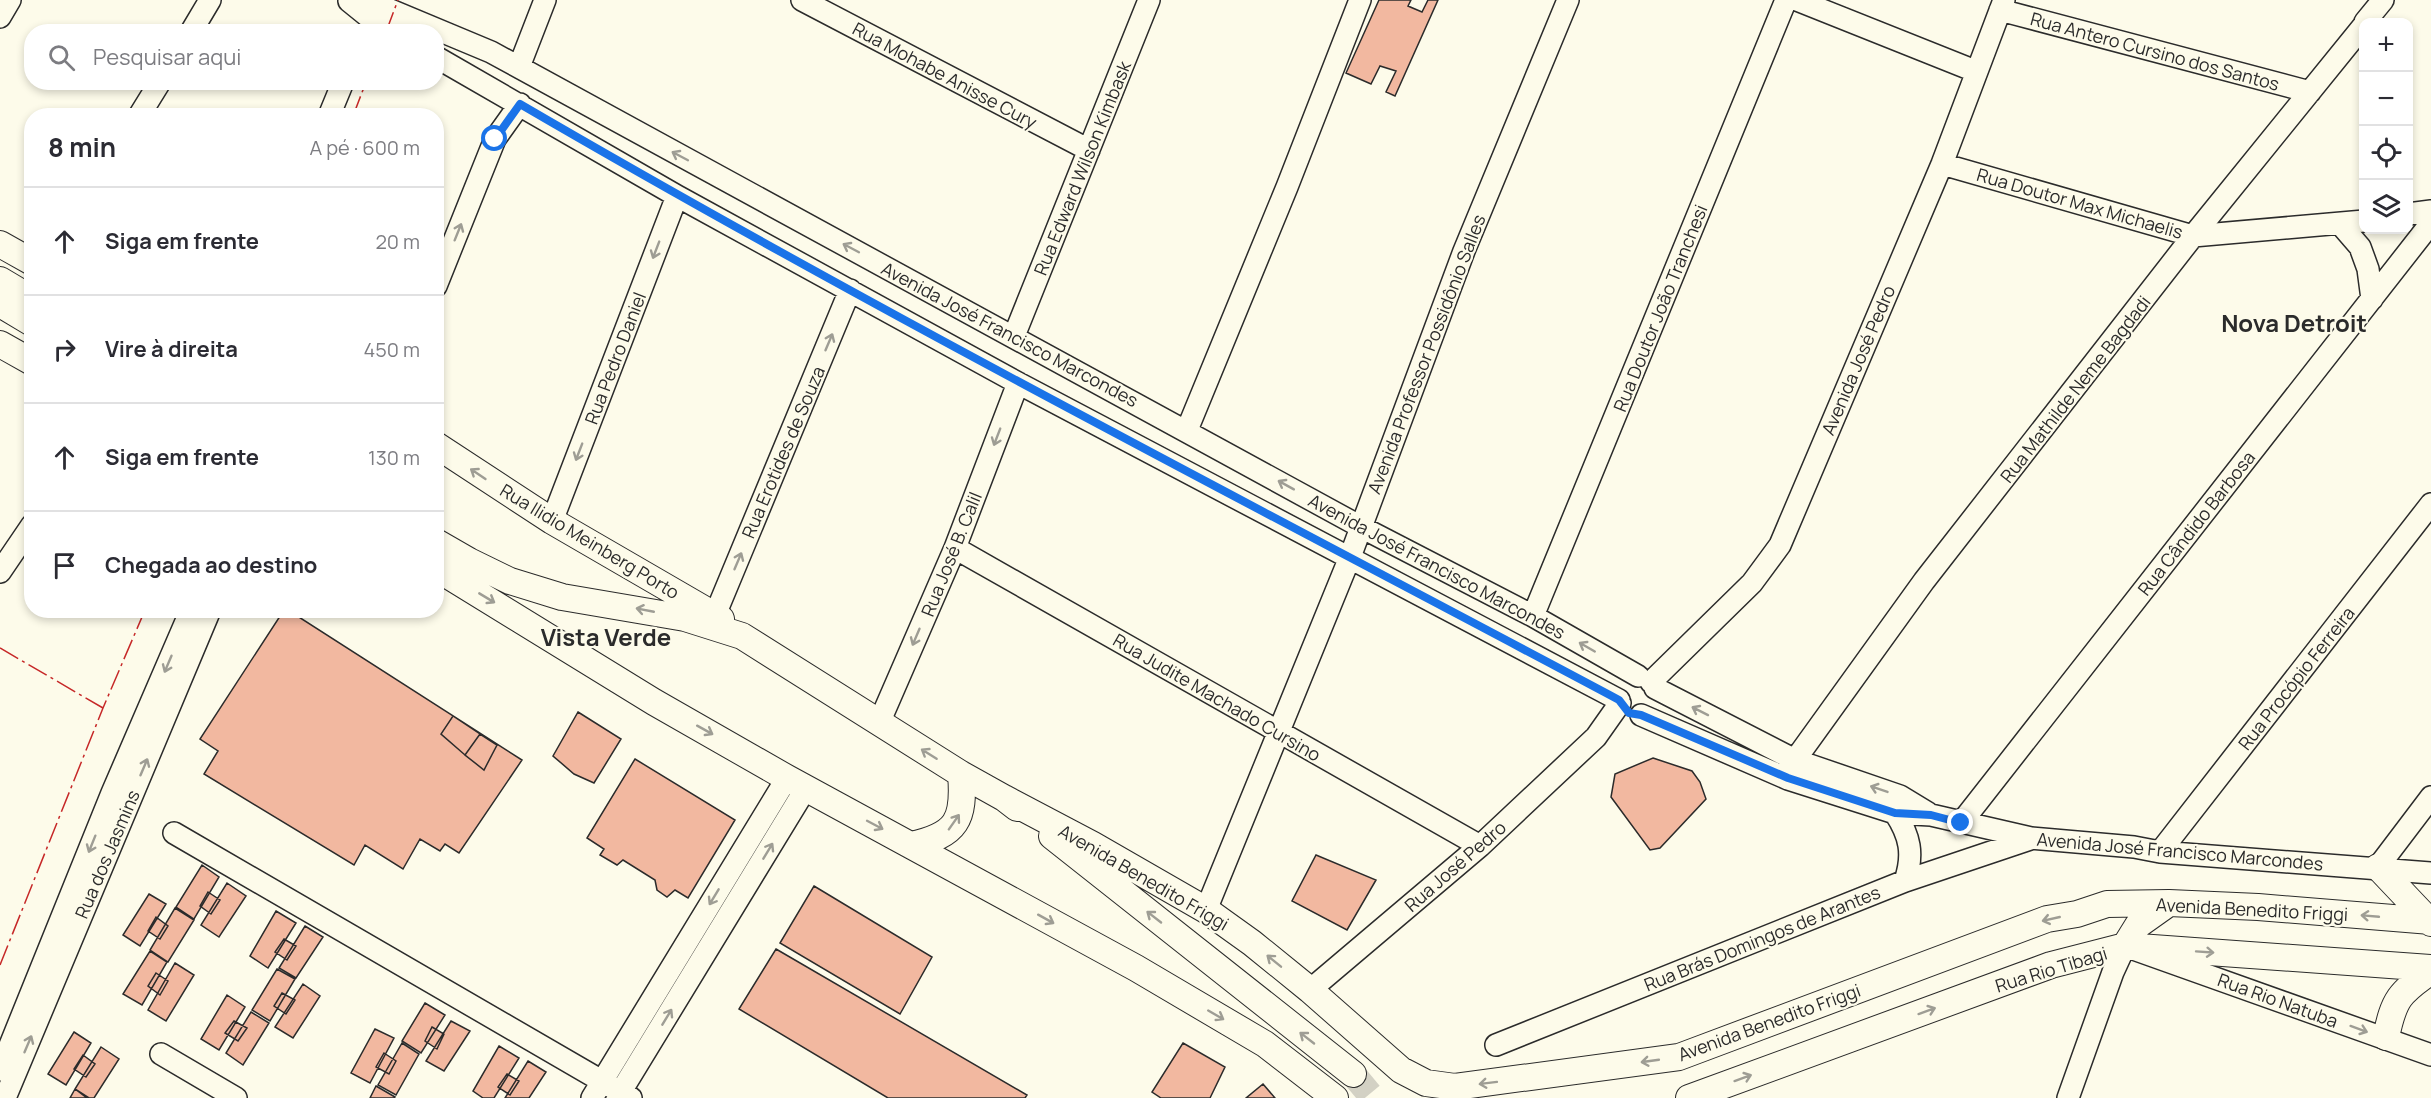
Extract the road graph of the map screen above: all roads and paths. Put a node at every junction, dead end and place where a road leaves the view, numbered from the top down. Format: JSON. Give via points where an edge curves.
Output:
{"nodes":[{"id":1,"x":10,"y":0,"type":"edge"},
{"id":2,"x":210,"y":0,"type":"edge"},
{"id":3,"x":347,"y":0,"type":"edge"},
{"id":4,"x":545,"y":0,"type":"edge"},
{"id":5,"x":802,"y":0,"type":"edge"},
{"id":6,"x":1149,"y":0,"type":"edge"},
{"id":7,"x":1360,"y":0,"type":"edge"},
{"id":8,"x":1568,"y":0,"type":"edge"},
{"id":9,"x":1786,"y":0,"type":"edge"},
{"id":10,"x":1797,"y":0,"type":"edge"},
{"id":11,"x":2383,"y":0,"type":"edge"},
{"id":12,"x":2002,"y":5,"type":"edge"},
{"id":13,"x":369,"y":11,"type":"edge"},
{"id":14,"x":0,"y":17,"type":"edge"},
{"id":15,"x":2369,"y":18,"type":"edge"},
{"id":16,"x":196,"y":24,"type":"edge"},
{"id":17,"x":384,"y":24,"type":"edge"},
{"id":18,"x":408,"y":24,"type":"edge"},
{"id":19,"x":2359,"y":30,"type":"edge"},
{"id":20,"x":444,"y":36,"type":"edge"},
{"id":21,"x":491,"y":52,"type":"junction"},
{"id":22,"x":444,"y":61,"type":"edge"},
{"id":23,"x":519,"y":68,"type":"junction"},
{"id":24,"x":1975,"y":72,"type":"junction"},
{"id":25,"x":476,"y":79,"type":"junction"},
{"id":26,"x":155,"y":90,"type":"edge"},
{"id":27,"x":340,"y":90,"type":"edge"},
{"id":28,"x":2310,"y":92,"type":"junction"},
{"id":29,"x":520,"y":104,"type":"junction"},
{"id":30,"x":144,"y":108,"type":"edge"},
{"id":31,"x":332,"y":108,"type":"edge"},
{"id":32,"x":1089,"y":150,"type":"junction"},
{"id":33,"x":1942,"y":164,"type":"junction"},
{"id":34,"x":677,"y":196,"type":"junction"},
{"id":35,"x":2431,"y":211,"type":"edge"},
{"id":36,"x":2413,"y":213,"type":"edge"},
{"id":37,"x":2359,"y":222,"type":"edge"},
{"id":38,"x":2431,"y":223,"type":"edge"},
{"id":39,"x":2341,"y":225,"type":"junction"},
{"id":40,"x":2193,"y":236,"type":"junction"},
{"id":41,"x":0,"y":244,"type":"edge"},
{"id":42,"x":24,"y":258,"type":"edge"},
{"id":43,"x":444,"y":266,"type":"edge"},
{"id":44,"x":0,"y":280,"type":"edge"},
{"id":45,"x":850,"y":290,"type":"junction"},
{"id":46,"x":24,"y":294,"type":"edge"},
{"id":47,"x":2372,"y":299,"type":"junction"},
{"id":48,"x":0,"y":304,"type":"edge"},
{"id":49,"x":24,"y":318,"type":"edge"},
{"id":50,"x":1014,"y":336,"type":"junction"},
{"id":51,"x":0,"y":344,"type":"edge"},
{"id":52,"x":24,"y":358,"type":"edge"},
{"id":53,"x":1018,"y":382,"type":"junction"},
{"id":54,"x":1187,"y":430,"type":"junction"},
{"id":55,"x":444,"y":450,"type":"edge"},
{"id":56,"x":2431,"y":504,"type":"edge"},
{"id":57,"x":552,"y":521,"type":"junction"},
{"id":58,"x":1361,"y":527,"type":"junction"},
{"id":59,"x":24,"y":537,"type":"edge"},
{"id":60,"x":444,"y":547,"type":"edge"},
{"id":61,"x":954,"y":548,"type":"junction"},
{"id":62,"x":1350,"y":557,"type":"junction"},
{"id":63,"x":0,"y":572,"type":"edge"},
{"id":64,"x":444,"y":573,"type":"edge"},
{"id":65,"x":715,"y":615,"type":"junction"},
{"id":66,"x":1533,"y":616,"type":"junction"},
{"id":67,"x":188,"y":618,"type":"edge"},
{"id":68,"x":207,"y":618,"type":"edge"},
{"id":69,"x":742,"y":636,"type":"junction"},
{"id":70,"x":1648,"y":682,"type":"junction"},
{"id":71,"x":1629,"y":708,"type":"junction"},
{"id":72,"x":879,"y":723,"type":"junction"},
{"id":73,"x":1278,"y":732,"type":"junction"},
{"id":74,"x":1795,"y":760,"type":"junction"},
{"id":75,"x":961,"y":774,"type":"junction"},
{"id":76,"x":797,"y":783,"type":"junction"},
{"id":77,"x":2431,"y":797,"type":"edge"},
{"id":78,"x":1004,"y":798,"type":"junction"},
{"id":79,"x":1895,"y":813,"type":"junction"},
{"id":80,"x":1931,"y":815,"type":"junction"},
{"id":81,"x":1961,"y":823,"type":"junction"},
{"id":82,"x":174,"y":833,"type":"dead end"},
{"id":83,"x":2031,"y":838,"type":"junction"},
{"id":84,"x":911,"y":844,"type":"junction"},
{"id":85,"x":1480,"y":846,"type":"junction"},
{"id":86,"x":2160,"y":852,"type":"junction"},
{"id":87,"x":2378,"y":867,"type":"junction"},
{"id":88,"x":2431,"y":873,"type":"edge"},
{"id":89,"x":1905,"y":881,"type":"junction"},
{"id":90,"x":2169,"y":903,"type":"junction"},
{"id":91,"x":2107,"y":904,"type":"junction"},
{"id":92,"x":1206,"y":910,"type":"junction"},
{"id":93,"x":2430,"y":922,"type":"edge"},
{"id":94,"x":2125,"y":946,"type":"junction"},
{"id":95,"x":2431,"y":969,"type":"edge"},
{"id":96,"x":1310,"y":990,"type":"junction"},
{"id":97,"x":2386,"y":1037,"type":"junction"},
{"id":98,"x":1265,"y":1044,"type":"junction"},
{"id":99,"x":1496,"y":1045,"type":"dead end"},
{"id":100,"x":161,"y":1054,"type":"dead end"},
{"id":101,"x":2431,"y":1055,"type":"edge"},
{"id":102,"x":0,"y":1070,"type":"edge"},
{"id":103,"x":1353,"y":1074,"type":"tunnel mouth"},
{"id":104,"x":1546,"y":1076,"type":"junction"},
{"id":105,"x":597,"y":1089,"type":"edge"},
{"id":106,"x":623,"y":1096,"type":"edge"},
{"id":107,"x":5,"y":1098,"type":"edge"},
{"id":108,"x":236,"y":1098,"type":"edge"},
{"id":109,"x":1313,"y":1098,"type":"edge"},
{"id":110,"x":1335,"y":1098,"type":"tunnel mouth"},
{"id":111,"x":1506,"y":1098,"type":"edge"},
{"id":112,"x":1689,"y":1098,"type":"edge"},
{"id":113,"x":2068,"y":1098,"type":"edge"}],
"edges":[{"from":1,"to":14,"type":"street"},
{"from":2,"to":16,"type":"street"},
{"from":3,"to":13,"type":"street"},
{"from":4,"to":23,"type":"street"},
{"from":5,"to":32,"type":"street","name":"Rua Mohabe Anisse Cury"},
{"from":6,"to":32,"type":"street","name":"Rua Edward Wilson Kimbask"},
{"from":7,"to":54,"type":"street"},
{"from":8,"to":58,"type":"street","name":"Avenida Professor Possidônio Salles","via":[[1464,251]]},
{"from":9,"to":66,"type":"street","name":"Rua Doutor João Tranchesi"},
{"from":10,"to":24,"type":"street"},
{"from":11,"to":15,"type":"street","name":"Rua Mathilde Neme Bagdadi"},
{"from":12,"to":24,"type":"street","name":"Avenida José Pedro"},
{"from":12,"to":28,"type":"street","name":"Rua Antero Cursino dos Santos"},
{"from":13,"to":17,"type":"street"},
{"from":13,"to":18,"type":"street","name":"Avenida José Francisco Marcondes"},
{"from":19,"to":28,"type":"street","name":"Rua Mathilde Neme Bagdadi"},
{"from":20,"to":21,"type":"street","name":"Avenida José Francisco Marcondes"},
{"from":21,"to":23,"type":"street","name":"Avenida José Francisco Marcondes"},
{"from":21,"to":25,"type":"street","via":[[476,58]]},
{"from":22,"to":25,"type":"street","name":"Avenida José Francisco Marcondes"},
{"from":50,"to":23,"type":"street","name":"Avenida José Francisco Marcondes","one_way":true},
{"from":24,"to":33,"type":"street","name":"Avenida José Pedro"},
{"from":25,"to":29,"type":"street","name":"Avenida José Francisco Marcondes"},
{"from":26,"to":30,"type":"street"},
{"from":27,"to":31,"type":"street"},
{"from":28,"to":40,"type":"street","name":"Rua Mathilde Neme Bagdadi"},
{"from":29,"to":34,"type":"street","name":"Avenida José Francisco Marcondes"},
{"from":43,"to":29,"type":"street","one_way":true,"via":[[495,139]]},
{"from":32,"to":50,"type":"street","name":"Rua Edward Wilson Kimbask"},
{"from":33,"to":40,"type":"street","name":"Rua Doutor Max Michaelis"},
{"from":33,"to":70,"type":"street","name":"Avenida José Pedro","via":[[1780,545],[1752,583]]},
{"from":34,"to":45,"type":"street","name":"Avenida José Francisco Marcondes"},
{"from":34,"to":57,"type":"street","name":"Rua Pedro Daniel","one_way":true},
{"from":35,"to":36,"type":"street"},
{"from":37,"to":39,"type":"street","name":"Rua Doutor Max Michaelis"},
{"from":38,"to":47,"type":"street","name":"Rua Cândido Barbosa"},
{"from":39,"to":40,"type":"street","name":"Rua Doutor Max Michaelis"},
{"from":39,"to":47,"type":"street","via":[[2360,247]]},
{"from":40,"to":74,"type":"street","name":"Rua Mathilde Neme Bagdadi","via":[[1924,581]]},
{"from":41,"to":42,"type":"main road"},
{"from":44,"to":46,"type":"main road"},
{"from":45,"to":53,"type":"street","name":"Avenida José Francisco Marcondes"},
{"from":65,"to":45,"type":"street","name":"Rua Erotides de Souza","one_way":true},
{"from":47,"to":81,"type":"street","name":"Rua Cândido Barbosa"},
{"from":48,"to":49,"type":"main road"},
{"from":50,"to":54,"type":"street","name":"Avenida José Francisco Marcondes"},
{"from":51,"to":52,"type":"main road"},
{"from":53,"to":61,"type":"street","name":"Rua José B. Calil","one_way":true},
{"from":53,"to":62,"type":"street","name":"Avenida José Francisco Marcondes"},
{"from":58,"to":54,"type":"street","name":"Avenida José Francisco Marcondes","one_way":true},
{"from":57,"to":55,"type":"main road","name":"Rua Ilidio Meinberg Porto","one_way":true},
{"from":56,"to":86,"type":"street","name":"Rua Procópio Ferreira"},
{"from":57,"to":65,"type":"main road","name":"Rua Ilidio Meinberg Porto"},
{"from":58,"to":62,"type":"street","name":"Avenida Professor Possidônio Salles"},
{"from":58,"to":66,"type":"street","name":"Avenida José Francisco Marcondes"},
{"from":59,"to":63,"type":"street"},
{"from":69,"to":60,"type":"main road","name":"Avenida Benedito Friggi","one_way":true,"via":[[685,618],[562,597],[520,584]]},
{"from":61,"to":72,"type":"street","name":"Rua José B. Calil","one_way":true},
{"from":61,"to":73,"type":"street","name":"Rua Judite Machado Cursino"},
{"from":62,"to":71,"type":"street","name":"Avenida José Francisco Marcondes"},
{"from":62,"to":73,"type":"street","name":"Avenida Professor Possidônio Salles"},
{"from":64,"to":76,"type":"main road","one_way":true,"via":[[654,702]]},
{"from":65,"to":69,"type":"main road","name":"Rua Ilidio Meinberg Porto"},
{"from":70,"to":66,"type":"street","name":"Avenida José Francisco Marcondes","one_way":true},
{"from":67,"to":102,"type":"street","name":"Rua dos Jasmins","one_way":true},
{"from":107,"to":68,"type":"street","name":"Rua dos Jasmins","one_way":true},
{"from":69,"to":72,"type":"main road","name":"Avenida Benedito Friggi"},
{"from":70,"to":71,"type":"street","via":[[1624,682],[1620,689]]},
{"from":70,"to":71,"type":"street","via":[[1656,702],[1648,712]]},
{"from":74,"to":70,"type":"street","name":"Avenida José Francisco Marcondes","one_way":true},
{"from":71,"to":79,"type":"street","name":"Avenida José Francisco Marcondes","via":[[1788,778]]},
{"from":71,"to":85,"type":"street","name":"Rua José Pedro"},
{"from":75,"to":72,"type":"main road","name":"Avenida Benedito Friggi","one_way":true},
{"from":73,"to":85,"type":"street","name":"Rua Judite Machado Cursino"},
{"from":73,"to":92,"type":"street","name":"Avenida Professor Possidônio Salles"},
{"from":80,"to":74,"type":"street","name":"Avenida José Francisco Marcondes","one_way":true,"via":[[1900,796]]},
{"from":75,"to":78,"type":"main road","name":"Avenida Benedito Friggi"},
{"from":84,"to":75,"type":"main road","one_way":true,"via":[[932,840],[959,817],[963,798]]},
{"from":76,"to":84,"type":"main road","one_way":true},
{"from":76,"to":105,"type":"street","one_way":true},
{"from":106,"to":76,"type":"street","one_way":true},
{"from":77,"to":87,"type":"street"},
{"from":78,"to":92,"type":"main road","name":"Avenida Benedito Friggi"},
{"from":103,"to":78,"type":"main road","name":"Avenida Benedito Friggi","one_way":true},
{"from":79,"to":80,"type":"street","name":"Avenida José Francisco Marcondes"},
{"from":79,"to":89,"type":"street","via":[[1907,837],[1910,864]]},
{"from":80,"to":81,"type":"street","name":"Avenida José Francisco Marcondes"},
{"from":81,"to":83,"type":"street","name":"Avenida José Francisco Marcondes"},
{"from":82,"to":105,"type":"street"},
{"from":83,"to":86,"type":"street","name":"Avenida José Francisco Marcondes"},
{"from":83,"to":89,"type":"street","name":"Rua Brás Domingos de Arantes"},
{"from":84,"to":98,"type":"main road","one_way":true},
{"from":85,"to":96,"type":"street","name":"Rua José Pedro"},
{"from":86,"to":87,"type":"street","name":"Avenida José Francisco Marcondes"},
{"from":87,"to":88,"type":"street","name":"Avenida José Francisco Marcondes"},
{"from":87,"to":93,"type":"main road"},
{"from":89,"to":99,"type":"street","name":"Rua Brás Domingos de Arantes"},
{"from":90,"to":91,"type":"main road","name":"Avenida Benedito Friggi"},
{"from":93,"to":90,"type":"main road","name":"Avenida Benedito Friggi","one_way":true},
{"from":90,"to":94,"type":"main road","via":[[2138,925]]},
{"from":91,"to":94,"type":"main road"},
{"from":91,"to":104,"type":"main road","name":"Avenida Benedito Friggi","one_way":true,"via":[[2047,919],[1679,1057]]},
{"from":96,"to":92,"type":"main road","name":"Avenida Benedito Friggi","one_way":true},
{"from":94,"to":95,"type":"main road","name":"Rua Rio Tibagi","one_way":true},
{"from":94,"to":97,"type":"street","name":"Rua Rio Natuba","one_way":true},
{"from":112,"to":94,"type":"main road","name":"Rua Rio Tibagi","one_way":true,"via":[[2060,962]]},
{"from":94,"to":113,"type":"street"},
{"from":95,"to":97,"type":"main road","via":[[2405,989],[2396,1002]]},
{"from":104,"to":96,"type":"main road","name":"Avenida Benedito Friggi","one_way":true,"via":[[1455,1087],[1426,1083],[1401,1070]]},
{"from":97,"to":101,"type":"street","name":"Rua Rio Natuba"},
{"from":98,"to":109,"type":"main road"},
{"from":98,"to":110,"type":"main road"},
{"from":100,"to":108,"type":"street"},
{"from":104,"to":111,"type":"main road"},
{"from":105,"to":106,"type":"street"}]}
